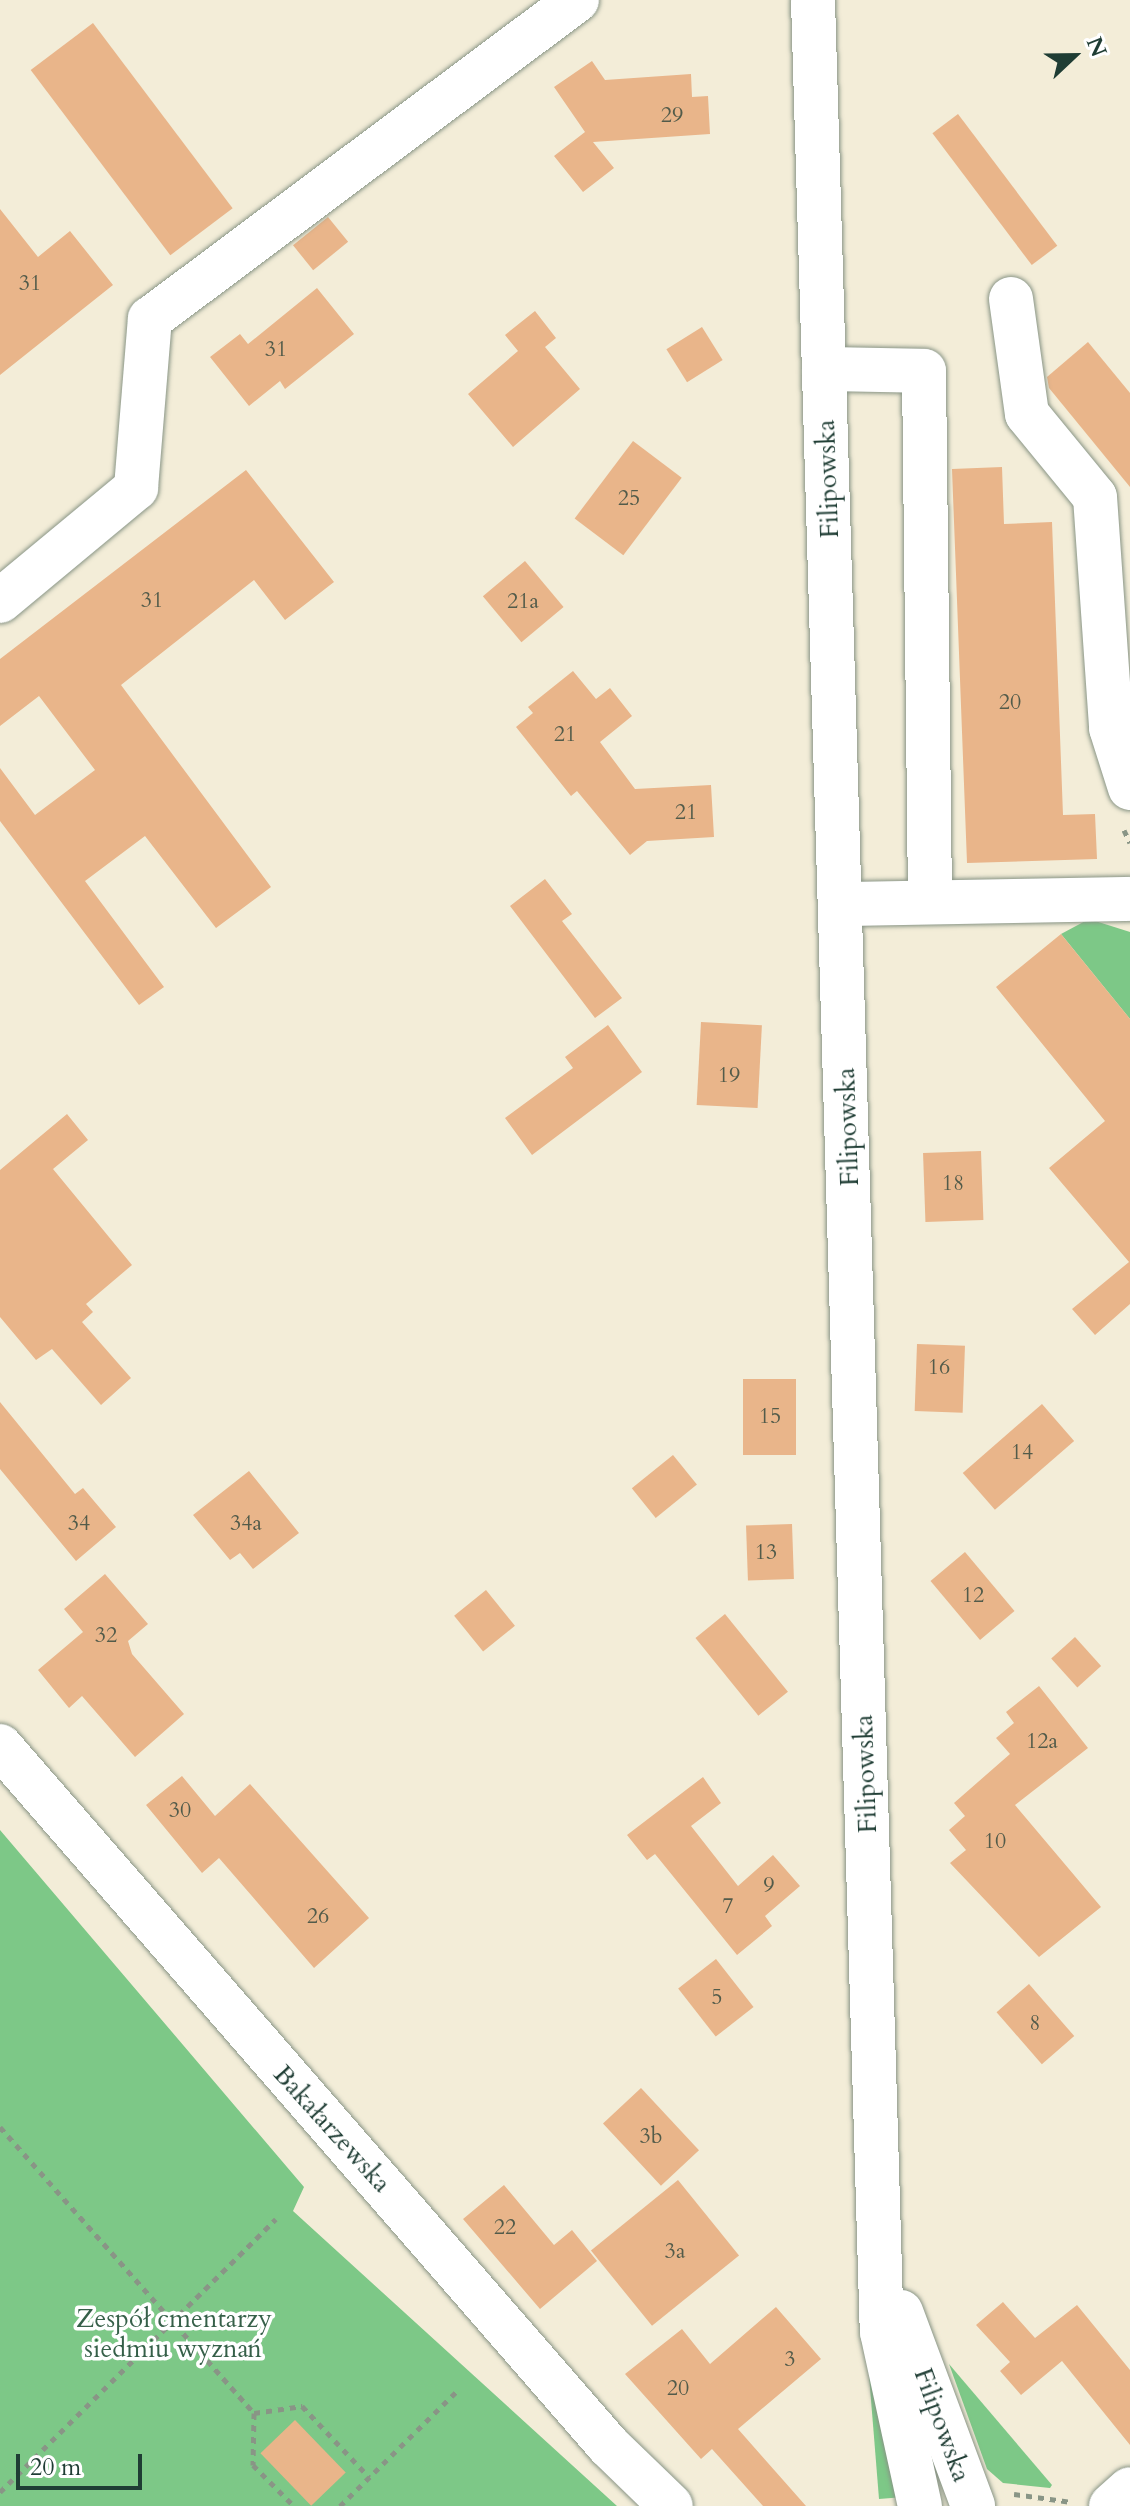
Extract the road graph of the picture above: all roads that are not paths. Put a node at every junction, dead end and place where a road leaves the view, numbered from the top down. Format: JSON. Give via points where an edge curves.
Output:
{"nodes":[{"id":1,"x":577,"y":0,"type":"edge"},
{"id":2,"x":813,"y":0,"type":"edge"},
{"id":3,"x":1011,"y":299,"type":"dead end"},
{"id":4,"x":824,"y":369,"type":"junction"},
{"id":5,"x":0,"y":601,"type":"edge"},
{"id":6,"x":1130,"y":788,"type":"edge"},
{"id":7,"x":930,"y":897,"type":"junction"},
{"id":8,"x":1130,"y":899,"type":"edge"},
{"id":9,"x":842,"y":904,"type":"junction"},
{"id":10,"x":0,"y":1746,"type":"edge"},
{"id":11,"x":879,"y":2253,"type":"junction"},
{"id":12,"x":1130,"y":2489,"type":"edge"},
{"id":13,"x":671,"y":2506,"type":"edge"},
{"id":14,"x":920,"y":2506,"type":"edge"},
{"id":15,"x":973,"y":2506,"type":"edge"},
{"id":16,"x":1111,"y":2506,"type":"edge"}],
"edges":[{"from":1,"to":5,"type":"street","via":[[150,319],[136,488]]},
{"from":2,"to":4,"type":"street","name":"Filipowska"},
{"from":3,"to":6,"type":"street","via":[[1027,414],[1095,497],[1111,728]]},
{"from":4,"to":7,"type":"street","via":[[924,371]]},
{"from":4,"to":9,"type":"street","name":"Filipowska"},
{"from":7,"to":8,"type":"street"},
{"from":7,"to":9,"type":"street"},
{"from":9,"to":11,"type":"street","name":"Filipowska"},
{"from":10,"to":13,"type":"street","name":"Bakałarzewska","via":[[609,2446]]},
{"from":11,"to":14,"type":"street","name":"Filipowska","via":[[882,2332]]},
{"from":11,"to":15,"type":"street","name":"Filipowska"},
{"from":12,"to":16,"type":"street"}]}
